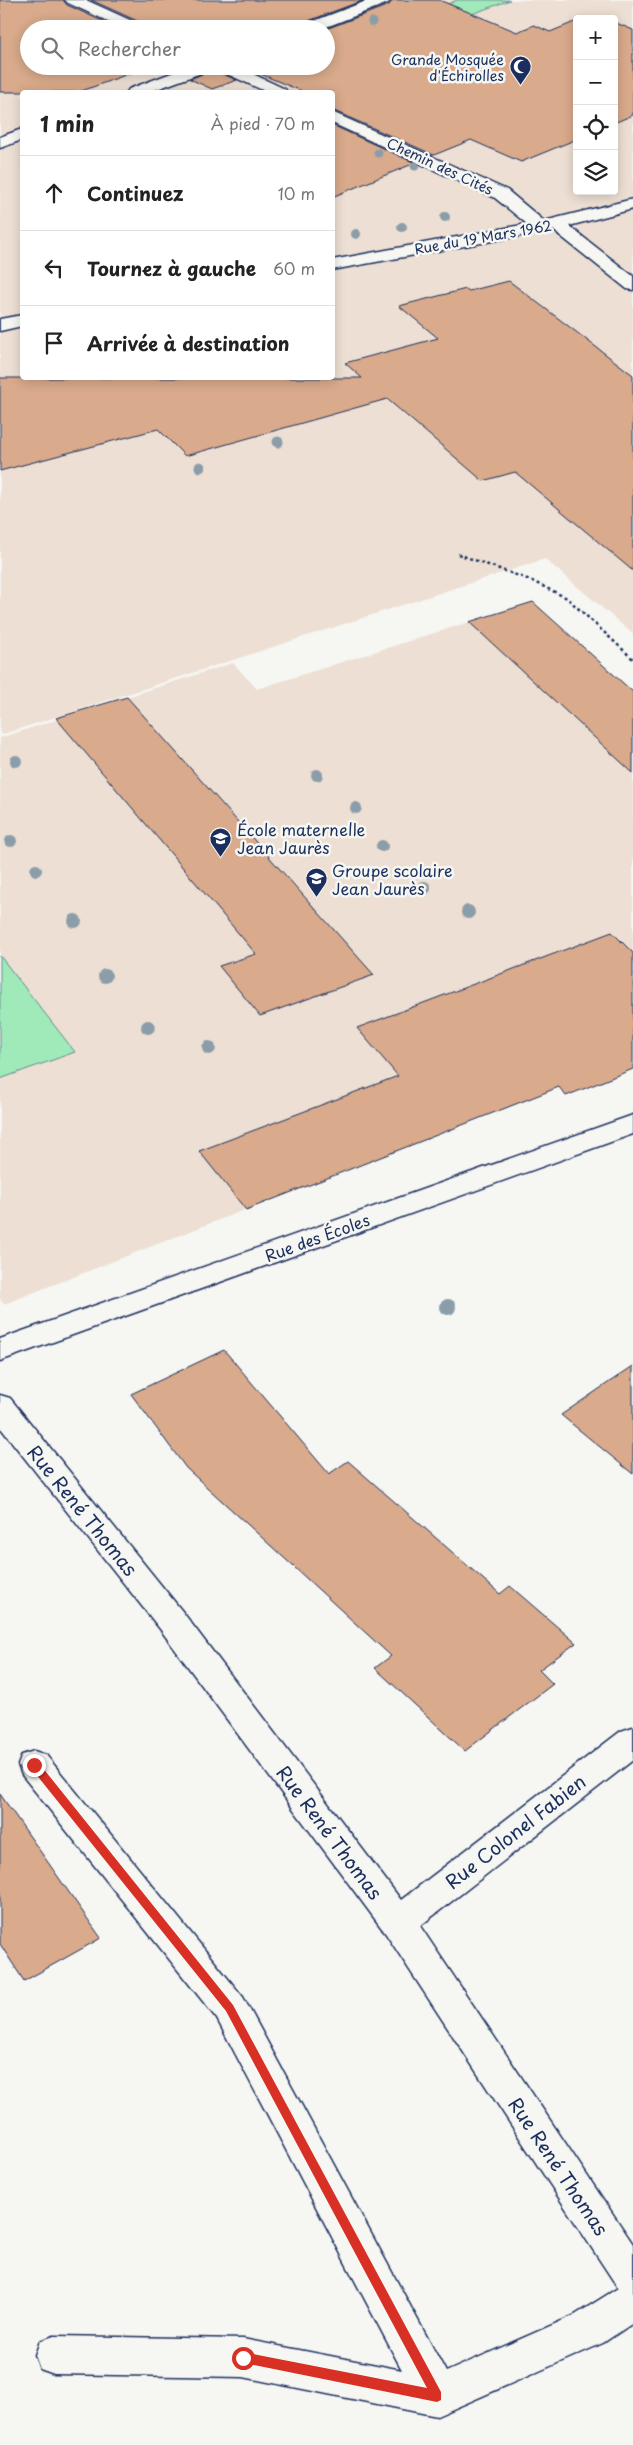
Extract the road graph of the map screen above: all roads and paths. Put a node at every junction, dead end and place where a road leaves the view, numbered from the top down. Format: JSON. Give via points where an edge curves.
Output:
{"nodes":[{"id":1,"x":73,"y":0,"type":"edge"},
{"id":2,"x":383,"y":0,"type":"edge"},
{"id":3,"x":118,"y":20,"type":"edge"},
{"id":4,"x":330,"y":20,"type":"edge"},
{"id":5,"x":181,"y":75,"type":"edge"},
{"id":6,"x":242,"y":75,"type":"edge"},
{"id":7,"x":140,"y":90,"type":"edge"},
{"id":8,"x":275,"y":90,"type":"edge"},
{"id":9,"x":335,"y":118,"type":"edge"},
{"id":10,"x":20,"y":135,"type":"edge"},
{"id":11,"x":0,"y":143,"type":"edge"},
{"id":12,"x":633,"y":204,"type":"edge"},
{"id":13,"x":549,"y":225,"type":"junction"},
{"id":14,"x":335,"y":264,"type":"edge"},
{"id":15,"x":633,"y":285,"type":"edge"},
{"id":16,"x":20,"y":321,"type":"edge"},
{"id":17,"x":0,"y":325,"type":"edge"},
{"id":18,"x":458,"y":554,"type":"dead end"},
{"id":19,"x":633,"y":659,"type":"edge"},
{"id":20,"x":633,"y":1124,"type":"edge"},
{"id":21,"x":0,"y":1350,"type":"edge"},
{"id":22,"x":0,"y":1406,"type":"edge"},
{"id":23,"x":633,"y":1741,"type":"edge"},
{"id":24,"x":34,"y":1765,"type":"dead end"},
{"id":25,"x":398,"y":1922,"type":"junction"},
{"id":26,"x":633,"y":2277,"type":"edge"},
{"id":27,"x":633,"y":2301,"type":"edge"},
{"id":28,"x":54,"y":2355,"type":"dead end"},
{"id":29,"x":437,"y":2396,"type":"junction"}],
"edges":[{"from":1,"to":3,"type":"street"},
{"from":2,"to":4,"type":"street"},
{"from":5,"to":7,"type":"street"},
{"from":6,"to":8,"type":"street"},
{"from":9,"to":13,"type":"street","name":"Chemin des Cités","via":[[501,194]]},
{"from":10,"to":11,"type":"street"},
{"from":12,"to":13,"type":"street","name":"Rue du 19 Mars 1962"},
{"from":13,"to":14,"type":"street","name":"Rue du 19 Mars 1962"},
{"from":13,"to":15,"type":"street","name":"Chemin des Cités"},
{"from":16,"to":17,"type":"street"},
{"from":18,"to":19,"type":"path","via":[[530,580],[567,598]]},
{"from":20,"to":21,"type":"street","name":"Rue des Écoles"},
{"from":22,"to":25,"type":"street","name":"Rue René Thomas","via":[[171,1620]]},
{"from":23,"to":25,"type":"street","name":"Rue Colonel Fabien"},
{"from":24,"to":29,"type":"street","via":[[230,2008]]},
{"from":25,"to":26,"type":"street","name":"Rue René Thomas"},
{"from":27,"to":29,"type":"street","via":[[588,2329]]},
{"from":28,"to":29,"type":"street","via":[[243,2358]]}]}
